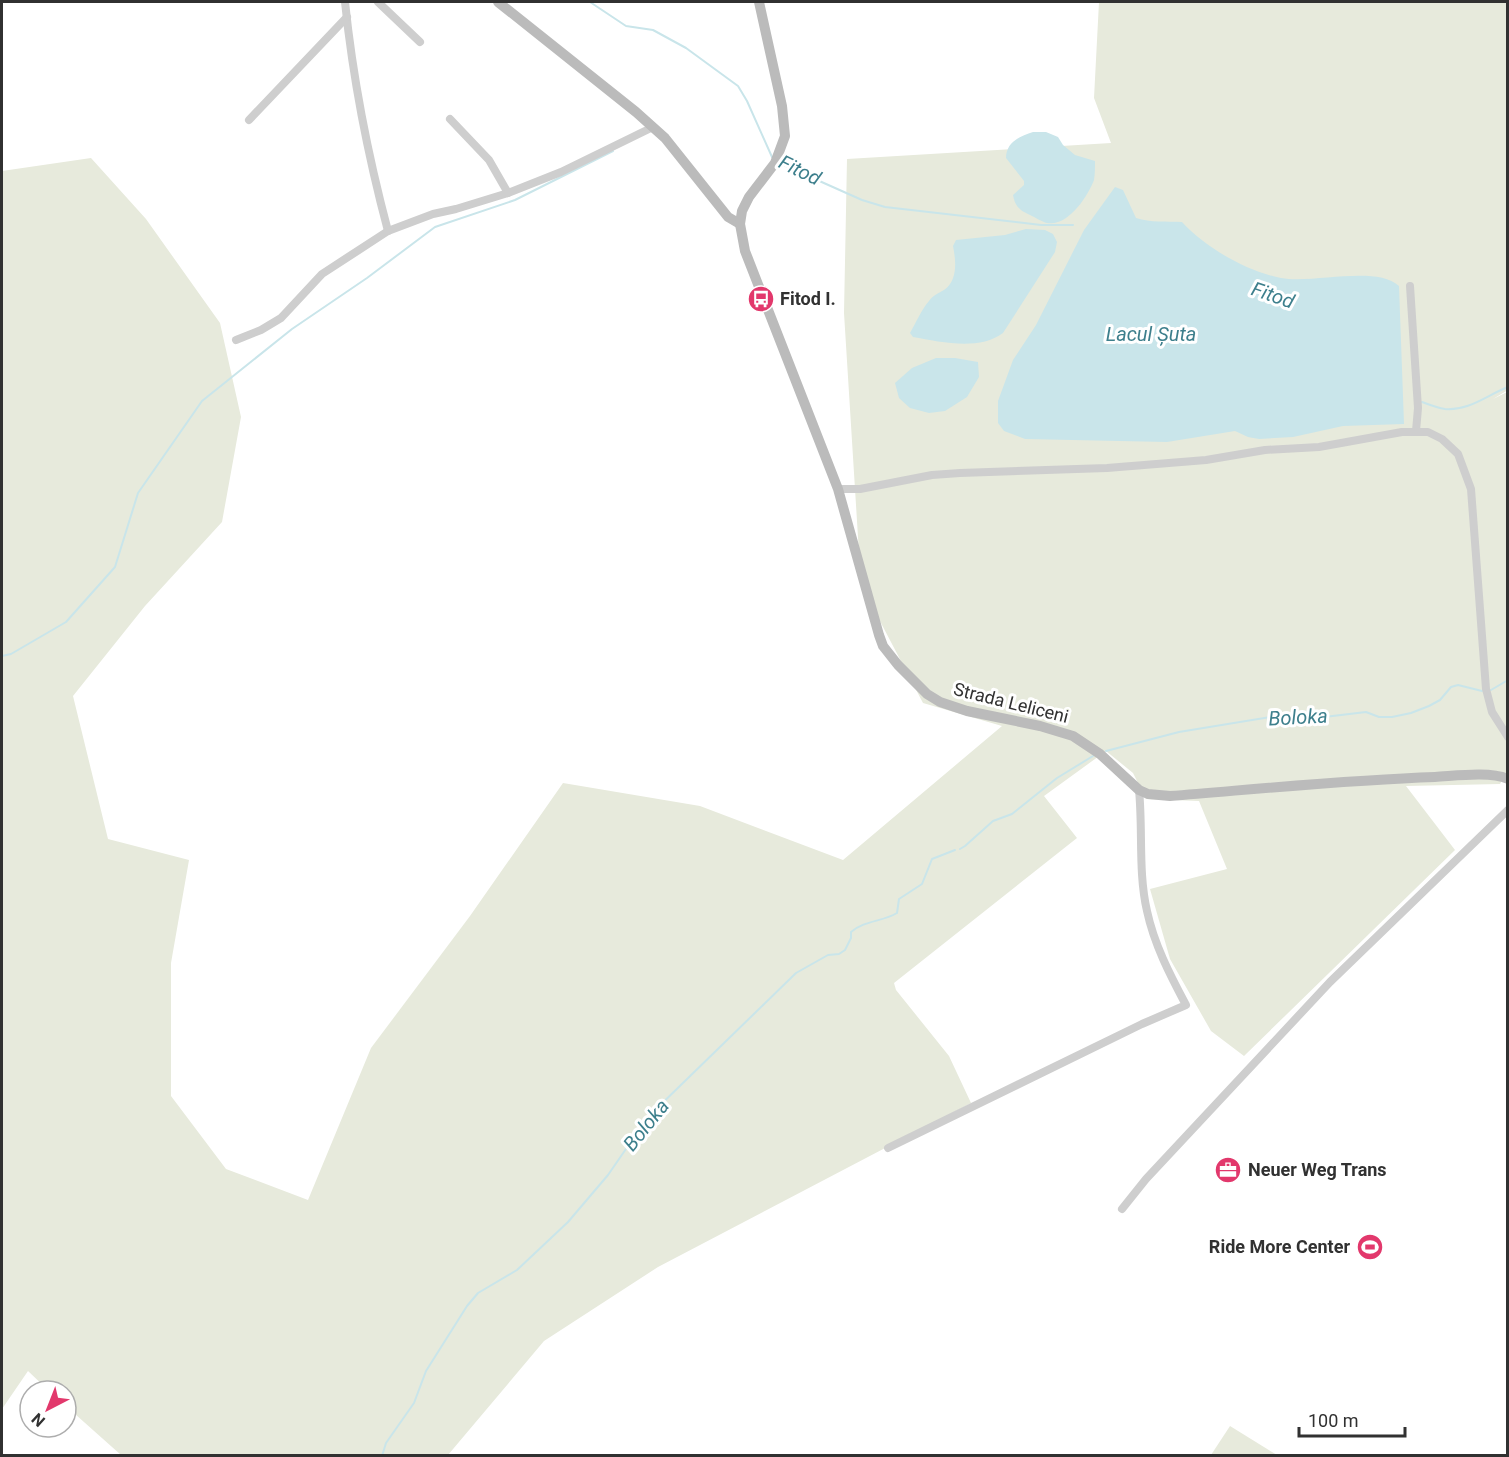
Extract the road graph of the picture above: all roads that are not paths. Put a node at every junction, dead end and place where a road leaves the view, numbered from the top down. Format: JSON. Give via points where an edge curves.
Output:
{"nodes":[{"id":1,"x":345,"y":2,"type":"edge"},
{"id":2,"x":378,"y":2,"type":"edge"},
{"id":3,"x":498,"y":2,"type":"edge"},
{"id":4,"x":759,"y":2,"type":"edge"},
{"id":5,"x":347,"y":16,"type":"junction"},
{"id":6,"x":420,"y":42,"type":"dead end"},
{"id":7,"x":450,"y":119,"type":"dead end"},
{"id":8,"x":249,"y":120,"type":"dead end"},
{"id":9,"x":653,"y":127,"type":"junction"},
{"id":10,"x":508,"y":193,"type":"junction"},
{"id":11,"x":740,"y":224,"type":"junction"},
{"id":12,"x":388,"y":231,"type":"junction"},
{"id":13,"x":1410,"y":286,"type":"dead end"},
{"id":14,"x":236,"y":340,"type":"dead end"},
{"id":15,"x":1416,"y":431,"type":"junction"},
{"id":16,"x":838,"y":489,"type":"junction"},
{"id":17,"x":1508,"y":737,"type":"edge"},
{"id":18,"x":1508,"y":779,"type":"edge"},
{"id":19,"x":1139,"y":790,"type":"junction"},
{"id":20,"x":1508,"y":810,"type":"edge"},
{"id":21,"x":888,"y":1148,"type":"dead end"},
{"id":22,"x":1122,"y":1209,"type":"dead end"}],
"edges":[{"from":1,"to":5,"type":"street"},
{"from":2,"to":6,"type":"street"},
{"from":3,"to":9,"type":"main road"},
{"from":4,"to":11,"type":"main road","via":[[785,123],[783,145],[776,161],[749,197]]},
{"from":5,"to":8,"type":"street"},
{"from":5,"to":12,"type":"street","via":[[368,150]]},
{"from":7,"to":10,"type":"street","via":[[489,160]]},
{"from":9,"to":10,"type":"street"},
{"from":9,"to":11,"type":"main road","via":[[677,151],[728,217]]},
{"from":10,"to":12,"type":"street"},
{"from":11,"to":16,"type":"main road","name":"Strada Leliceni","via":[[745,251]]},
{"from":12,"to":14,"type":"street","via":[[322,274],[281,318]]},
{"from":13,"to":15,"type":"street"},
{"from":15,"to":16,"type":"street","via":[[1206,460],[960,473]]},
{"from":15,"to":17,"type":"street","via":[[1449,444],[1458,454],[1471,489],[1486,686],[1492,712]]},
{"from":16,"to":19,"type":"main road","name":"Strada Leliceni","via":[[879,635],[898,665],[947,706],[1073,736],[1100,754]]},
{"from":18,"to":19,"type":"main road","via":[[1388,779],[1170,796]]},
{"from":19,"to":21,"type":"street","via":[[1146,910],[1167,970],[1186,1005]]},
{"from":20,"to":22,"type":"street","via":[[1330,982]]}]}
